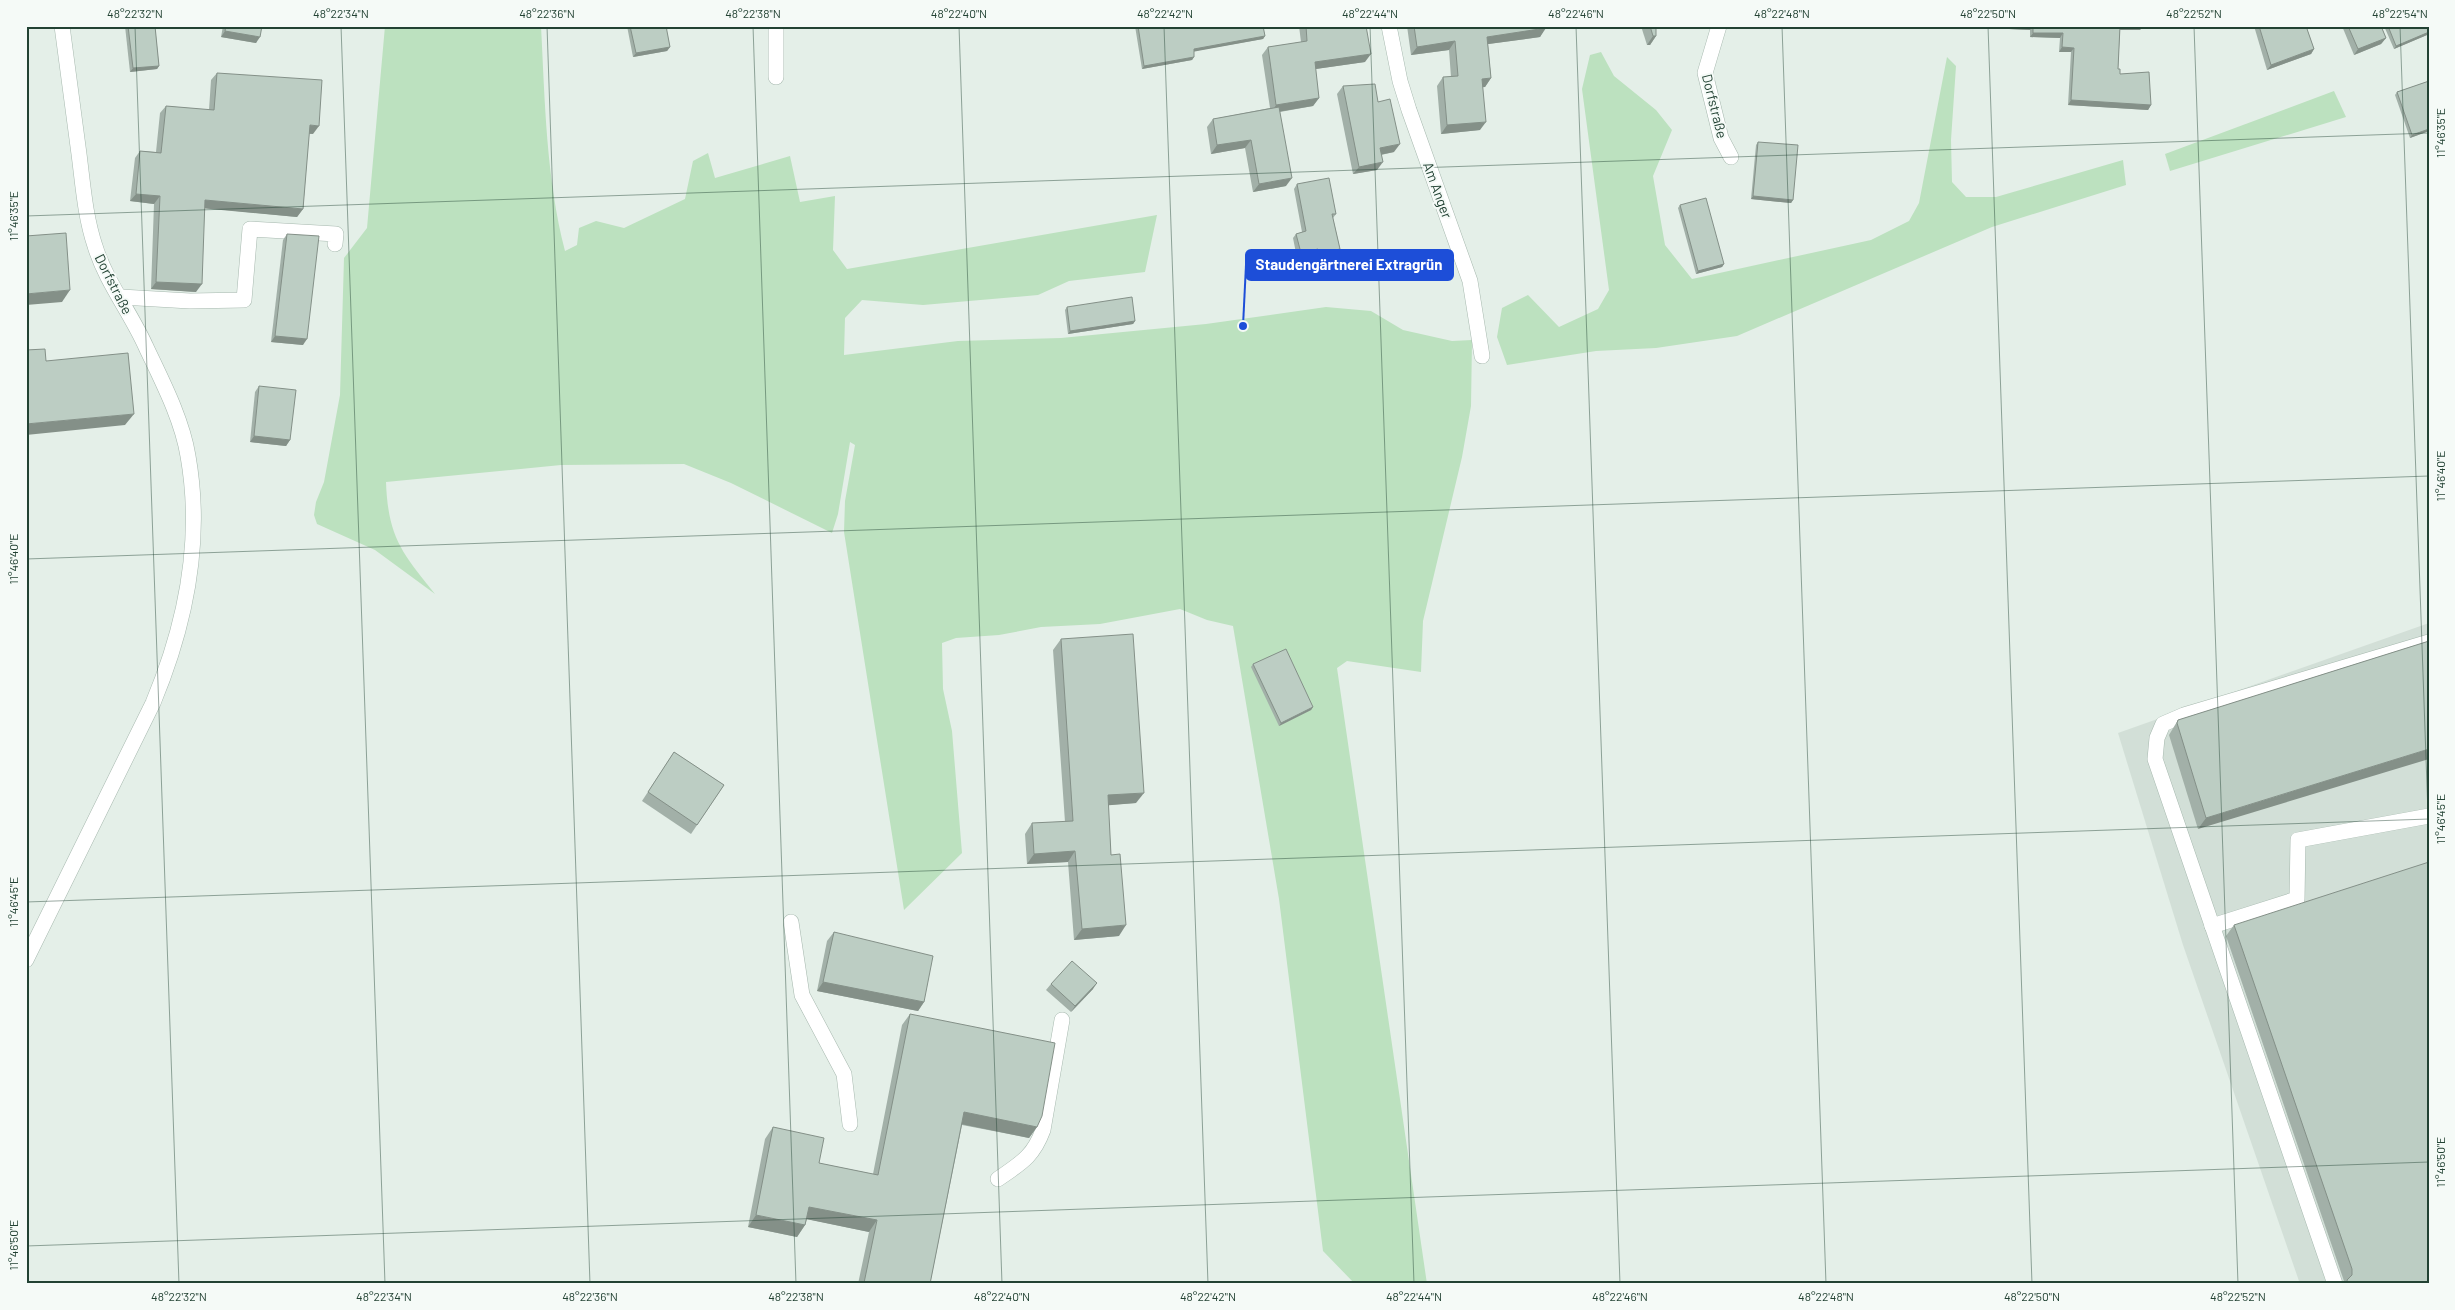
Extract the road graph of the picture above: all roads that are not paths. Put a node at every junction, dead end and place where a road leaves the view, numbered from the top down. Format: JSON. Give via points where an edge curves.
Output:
{"nodes":[{"id":1,"x":62,"y":26,"type":"edge"},
{"id":2,"x":776,"y":26,"type":"edge"},
{"id":3,"x":1389,"y":26,"type":"edge"},
{"id":4,"x":1719,"y":26,"type":"edge"},
{"id":5,"x":776,"y":77,"type":"dead end"},
{"id":6,"x":1731,"y":157,"type":"dead end"},
{"id":7,"x":335,"y":244,"type":"dead end"},
{"id":8,"x":121,"y":297,"type":"junction"},
{"id":9,"x":1482,"y":356,"type":"dead end"},
{"id":10,"x":2429,"y":642,"type":"edge"},
{"id":11,"x":2429,"y":816,"type":"edge"},
{"id":12,"x":791,"y":922,"type":"dead end"},
{"id":13,"x":2212,"y":926,"type":"junction"},
{"id":14,"x":26,"y":960,"type":"edge"},
{"id":15,"x":1062,"y":1020,"type":"dead end"},
{"id":16,"x":850,"y":1124,"type":"dead end"},
{"id":17,"x":998,"y":1179,"type":"dead end"},
{"id":18,"x":2335,"y":1284,"type":"edge"}],
"edges":[{"from":1,"to":8,"type":"street","name":"Dorfstraße","via":[[86,216],[96,248]]},
{"from":2,"to":5,"type":"street"},
{"from":3,"to":9,"type":"street","name":"Am Anger","via":[[1404,96],[1470,281]]},
{"from":4,"to":6,"type":"street","name":"Dorfstraße","via":[[1705,73],[1721,138]]},
{"from":7,"to":8,"type":"street","via":[[336,234],[250,229],[244,300]]},
{"from":8,"to":14,"type":"street","name":"Dorfstraße","via":[[146,345],[182,431],[193,502],[192,568],[182,622],[169,666]]},
{"from":10,"to":13,"type":"street","via":[[2163,724],[2157,738],[2155,759]]},
{"from":11,"to":13,"type":"street","via":[[2298,840],[2297,899]]},
{"from":12,"to":16,"type":"street","via":[[802,994],[844,1074]]},
{"from":13,"to":18,"type":"street"},
{"from":15,"to":17,"type":"street","via":[[1043,1130],[1037,1147],[1026,1160]]}]}
